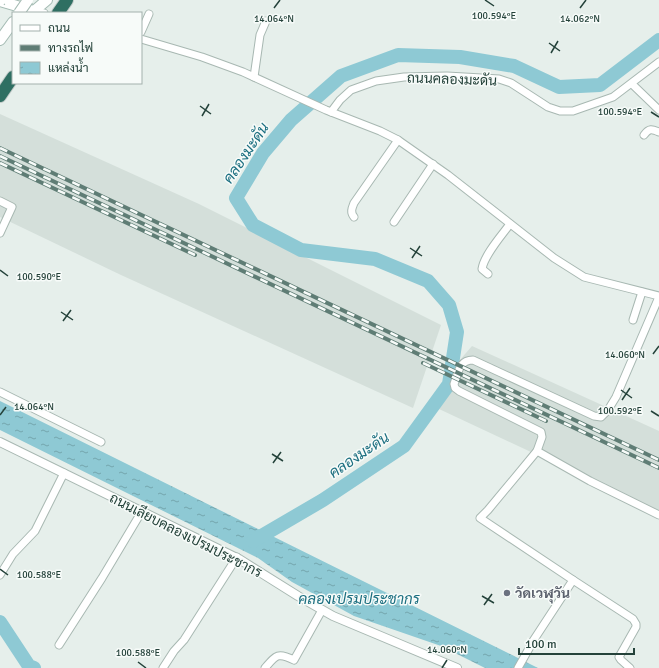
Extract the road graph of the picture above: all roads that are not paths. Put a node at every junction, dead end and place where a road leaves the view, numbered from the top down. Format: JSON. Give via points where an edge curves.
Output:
{"nodes":[{"id":1,"x":28,"y":0,"type":"edge"},
{"id":2,"x":47,"y":0,"type":"edge"},
{"id":3,"x":68,"y":0,"type":"edge"},
{"id":4,"x":0,"y":1,"type":"edge"},
{"id":5,"x":34,"y":11,"type":"junction"},
{"id":6,"x":20,"y":12,"type":"edge"},
{"id":7,"x":39,"y":12,"type":"edge"},
{"id":8,"x":59,"y":12,"type":"edge"},
{"id":9,"x":149,"y":14,"type":"dead end"},
{"id":10,"x":266,"y":21,"type":"dead end"},
{"id":11,"x":12,"y":23,"type":"edge"},
{"id":12,"x":142,"y":30,"type":"edge"},
{"id":13,"x":142,"y":39,"type":"edge"},
{"id":14,"x":0,"y":40,"type":"edge"},
{"id":15,"x":659,"y":62,"type":"edge"},
{"id":16,"x":254,"y":77,"type":"junction"},
{"id":17,"x":12,"y":78,"type":"edge"},
{"id":18,"x":632,"y":84,"type":"junction"},
{"id":19,"x":0,"y":96,"type":"edge"},
{"id":20,"x":659,"y":110,"type":"edge"},
{"id":21,"x":329,"y":111,"type":"junction"},
{"id":22,"x":659,"y":132,"type":"edge"},
{"id":23,"x":644,"y":135,"type":"dead end"},
{"id":24,"x":398,"y":140,"type":"junction"},
{"id":25,"x":433,"y":164,"type":"junction"},
{"id":26,"x":0,"y":201,"type":"edge"},
{"id":27,"x":354,"y":217,"type":"dead end"},
{"id":28,"x":394,"y":222,"type":"dead end"},
{"id":29,"x":510,"y":224,"type":"junction"},
{"id":30,"x":0,"y":233,"type":"edge"},
{"id":31,"x":488,"y":274,"type":"dead end"},
{"id":32,"x":642,"y":292,"type":"junction"},
{"id":33,"x":659,"y":296,"type":"edge"},
{"id":34,"x":633,"y":320,"type":"dead end"},
{"id":35,"x":0,"y":392,"type":"edge"},
{"id":36,"x":0,"y":442,"type":"edge"},
{"id":37,"x":101,"y":442,"type":"dead end"},
{"id":38,"x":537,"y":451,"type":"junction"},
{"id":39,"x":64,"y":473,"type":"junction"},
{"id":40,"x":142,"y":511,"type":"junction"},
{"id":41,"x":659,"y":515,"type":"edge"},
{"id":42,"x":237,"y":557,"type":"junction"},
{"id":43,"x":0,"y":575,"type":"edge"},
{"id":44,"x":573,"y":580,"type":"junction"},
{"id":45,"x":322,"y":610,"type":"junction"},
{"id":46,"x":59,"y":645,"type":"dead end"},
{"id":47,"x":162,"y":668,"type":"edge"},
{"id":48,"x":265,"y":668,"type":"edge"},
{"id":49,"x":458,"y":668,"type":"edge"},
{"id":50,"x":518,"y":668,"type":"edge"},
{"id":51,"x":630,"y":668,"type":"edge"}],
"edges":[{"from":1,"to":6,"type":"main road","bridge":true},
{"from":2,"to":5,"type":"main road"},
{"from":3,"to":8,"type":"highway"},
{"from":4,"to":5,"type":"main road"},
{"from":5,"to":7,"type":"street"},
{"from":9,"to":12,"type":"street"},
{"from":10,"to":16,"type":"street","via":[[260,35]]},
{"from":11,"to":14,"type":"main road"},
{"from":13,"to":16,"type":"street","via":[[202,57]]},
{"from":15,"to":18,"type":"street","name":"ถนนคลองมะดัน"},
{"from":16,"to":21,"type":"street"},
{"from":17,"to":19,"type":"highway"},
{"from":18,"to":20,"type":"street"},
{"from":18,"to":21,"type":"street","name":"ถนนคลองมะดัน","via":[[613,97],[573,111],[560,111],[548,107],[511,83],[499,79],[447,76],[390,78],[351,90]]},
{"from":21,"to":24,"type":"street"},
{"from":22,"to":23,"type":"street","via":[[650,129]]},
{"from":24,"to":25,"type":"street"},
{"from":24,"to":27,"type":"street","via":[[354,202],[351,214]]},
{"from":25,"to":28,"type":"street"},
{"from":25,"to":29,"type":"street"},
{"from":26,"to":30,"type":"street","via":[[10,205],[12,209]]},
{"from":29,"to":31,"type":"street","via":[[482,265],[482,269]]},
{"from":29,"to":32,"type":"street","via":[[554,258],[584,277]]},
{"from":32,"to":33,"type":"street"},
{"from":32,"to":34,"type":"street"},
{"from":33,"to":38,"type":"street","via":[[616,397],[601,417],[473,360],[464,362],[454,384],[455,388],[541,432],[542,441]]},
{"from":35,"to":37,"type":"street"},
{"from":36,"to":39,"type":"street","name":"ถนนเลียบคลองเปรมประชากร"},
{"from":38,"to":41,"type":"street"},
{"from":38,"to":44,"type":"street","via":[[480,518]]},
{"from":39,"to":40,"type":"street","name":"ถนนเลียบคลองเปรมประชากร"},
{"from":39,"to":43,"type":"street","via":[[35,531],[13,554]]},
{"from":40,"to":42,"type":"street","name":"ถนนเลียบคลองเปรมประชากร"},
{"from":40,"to":46,"type":"street"},
{"from":42,"to":45,"type":"street","name":"ถนนเลียบคลองเปรมประชากร"},
{"from":42,"to":47,"type":"street","via":[[184,640]]},
{"from":44,"to":50,"type":"street"},
{"from":44,"to":51,"type":"street","via":[[633,619],[636,627],[619,657]]},
{"from":45,"to":48,"type":"street","via":[[294,660],[285,655],[279,656]]},
{"from":45,"to":49,"type":"street","name":"ถนนเลียบคลองเปรมประชากร"}]}
